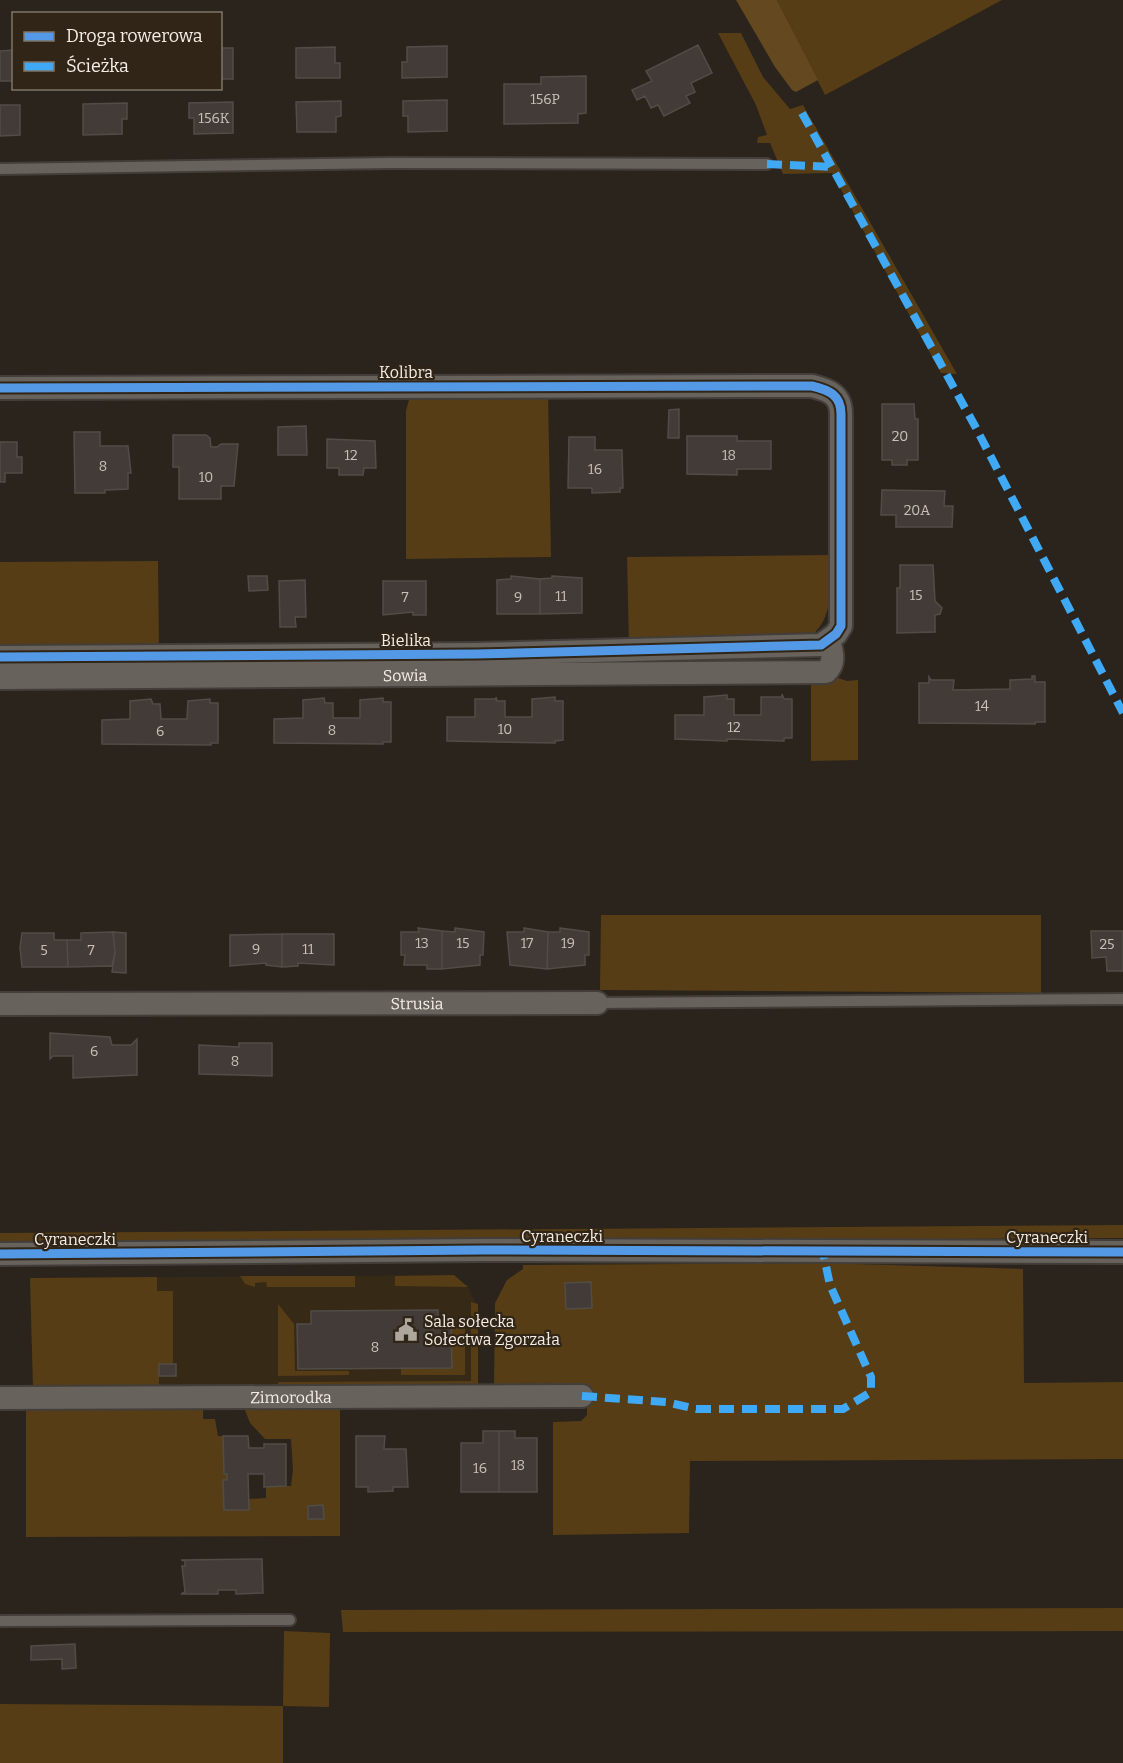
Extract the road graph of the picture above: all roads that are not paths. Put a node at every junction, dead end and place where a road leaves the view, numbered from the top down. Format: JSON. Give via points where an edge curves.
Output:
{"nodes":[{"id":1,"x":766,"y":164,"type":"dead end"},
{"id":2,"x":0,"y":170,"type":"edge"},
{"id":3,"x":0,"y":388,"type":"edge"},
{"id":4,"x":820,"y":644,"type":"junction"},
{"id":5,"x":0,"y":657,"type":"edge"},
{"id":6,"x":0,"y":678,"type":"edge"},
{"id":7,"x":1123,"y":999,"type":"edge"},
{"id":8,"x":0,"y":1004,"type":"edge"},
{"id":9,"x":597,"y":1004,"type":"joint"},
{"id":10,"x":1123,"y":1252,"type":"edge"},
{"id":11,"x":0,"y":1254,"type":"edge"},
{"id":12,"x":582,"y":1396,"type":"dead end"},
{"id":13,"x":0,"y":1398,"type":"edge"},
{"id":14,"x":290,"y":1620,"type":"dead end"},
{"id":15,"x":0,"y":1621,"type":"edge"}],
"edges":[{"from":1,"to":2,"type":"lane","via":[[390,163]]},
{"from":3,"to":4,"type":"street","name":"Kolibra","via":[[812,386],[832,392],[841,403],[841,626]]},
{"from":4,"to":5,"type":"street","name":"Bielika","via":[[465,654]]},
{"from":4,"to":6,"type":"street","name":"Sowia","via":[[832,666],[826,672]]},
{"from":7,"to":9,"type":"lane","name":"Strusia"},
{"from":8,"to":9,"type":"street","name":"Strusia"},
{"from":10,"to":11,"type":"street","name":"Cyraneczki","via":[[483,1250]]},
{"from":12,"to":13,"type":"street","name":"Zimorodka"},
{"from":14,"to":15,"type":"lane"}]}
